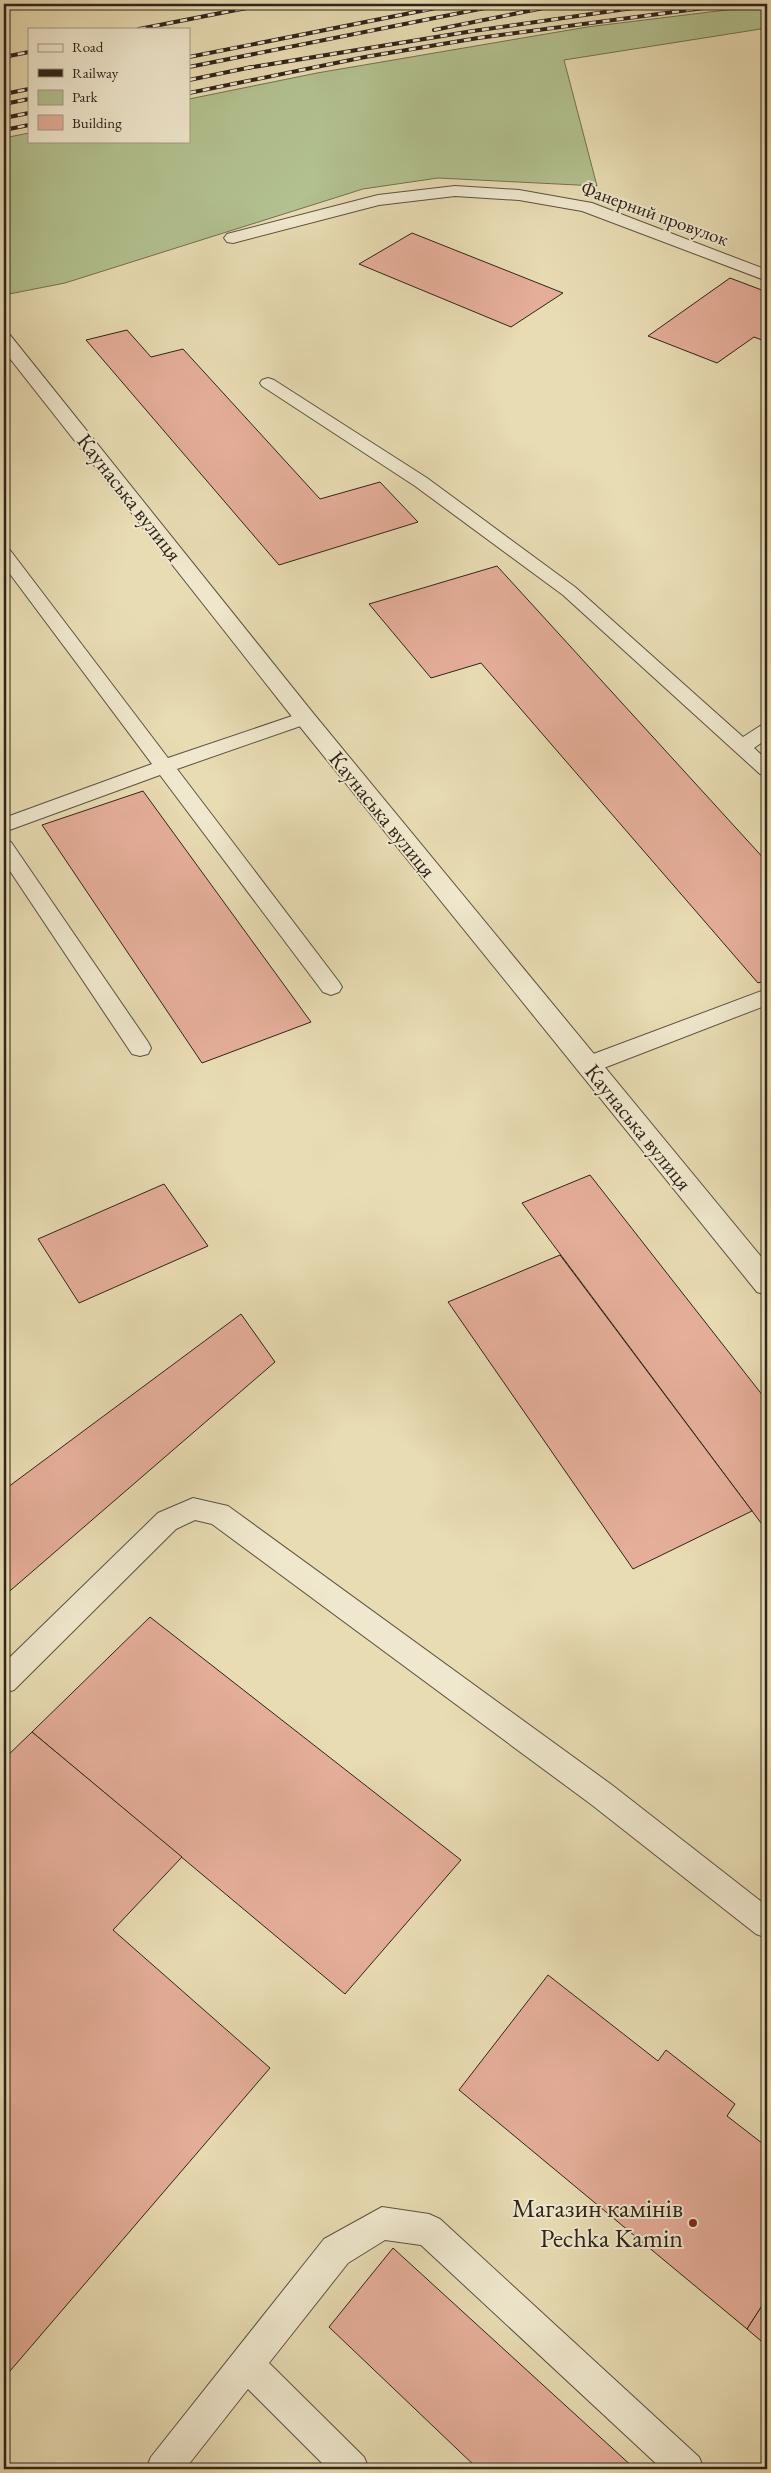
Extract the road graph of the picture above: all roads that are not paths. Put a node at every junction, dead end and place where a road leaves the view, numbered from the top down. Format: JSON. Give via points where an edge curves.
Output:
{"nodes":[{"id":1,"x":233,"y":238,"type":"dead end"},
{"id":2,"x":767,"y":276,"type":"edge"},
{"id":3,"x":4,"y":339,"type":"edge"},
{"id":4,"x":268,"y":383,"type":"dead end"},
{"id":5,"x":4,"y":554,"type":"edge"},
{"id":6,"x":305,"y":718,"type":"junction"},
{"id":7,"x":767,"y":730,"type":"edge"},
{"id":8,"x":742,"y":747,"type":"junction"},
{"id":9,"x":164,"y":766,"type":"junction"},
{"id":10,"x":767,"y":770,"type":"edge"},
{"id":11,"x":4,"y":825,"type":"edge"},
{"id":12,"x":4,"y":847,"type":"edge"},
{"id":13,"x":331,"y":987,"type":"dead end"},
{"id":14,"x":767,"y":998,"type":"edge"},
{"id":15,"x":140,"y":1048,"type":"dead end"},
{"id":16,"x":588,"y":1066,"type":"junction"},
{"id":17,"x":767,"y":1284,"type":"edge"},
{"id":18,"x":4,"y":1681,"type":"edge"},
{"id":19,"x":767,"y":1924,"type":"edge"},
{"id":20,"x":246,"y":2364,"type":"junction"},
{"id":21,"x":163,"y":2469,"type":"edge"},
{"id":22,"x":352,"y":2469,"type":"edge"},
{"id":23,"x":687,"y":2469,"type":"edge"}],
"edges":[{"from":1,"to":2,"type":"street","name":"Фанерний провулок","via":[[378,200],[455,191],[519,195],[586,207]]},
{"from":3,"to":6,"type":"street","name":"Каунаська вулиця"},
{"from":4,"to":8,"type":"lane","via":[[421,482],[569,591]]},
{"from":5,"to":9,"type":"lane"},
{"from":6,"to":9,"type":"lane"},
{"from":6,"to":16,"type":"street","name":"Каунаська вулиця"},
{"from":7,"to":8,"type":"lane"},
{"from":8,"to":10,"type":"lane"},
{"from":9,"to":11,"type":"lane"},
{"from":9,"to":13,"type":"lane"},
{"from":12,"to":15,"type":"lane"},
{"from":14,"to":16,"type":"lane"},
{"from":16,"to":17,"type":"street","name":"Каунаська вулиця"},
{"from":18,"to":19,"type":"lane","via":[[167,1522],[193,1509],[219,1514],[602,1795]]},
{"from":20,"to":21,"type":"lane"},
{"from":20,"to":22,"type":"lane"},
{"from":20,"to":23,"type":"lane","via":[[336,2251],[382,2223],[429,2230]]}]}
